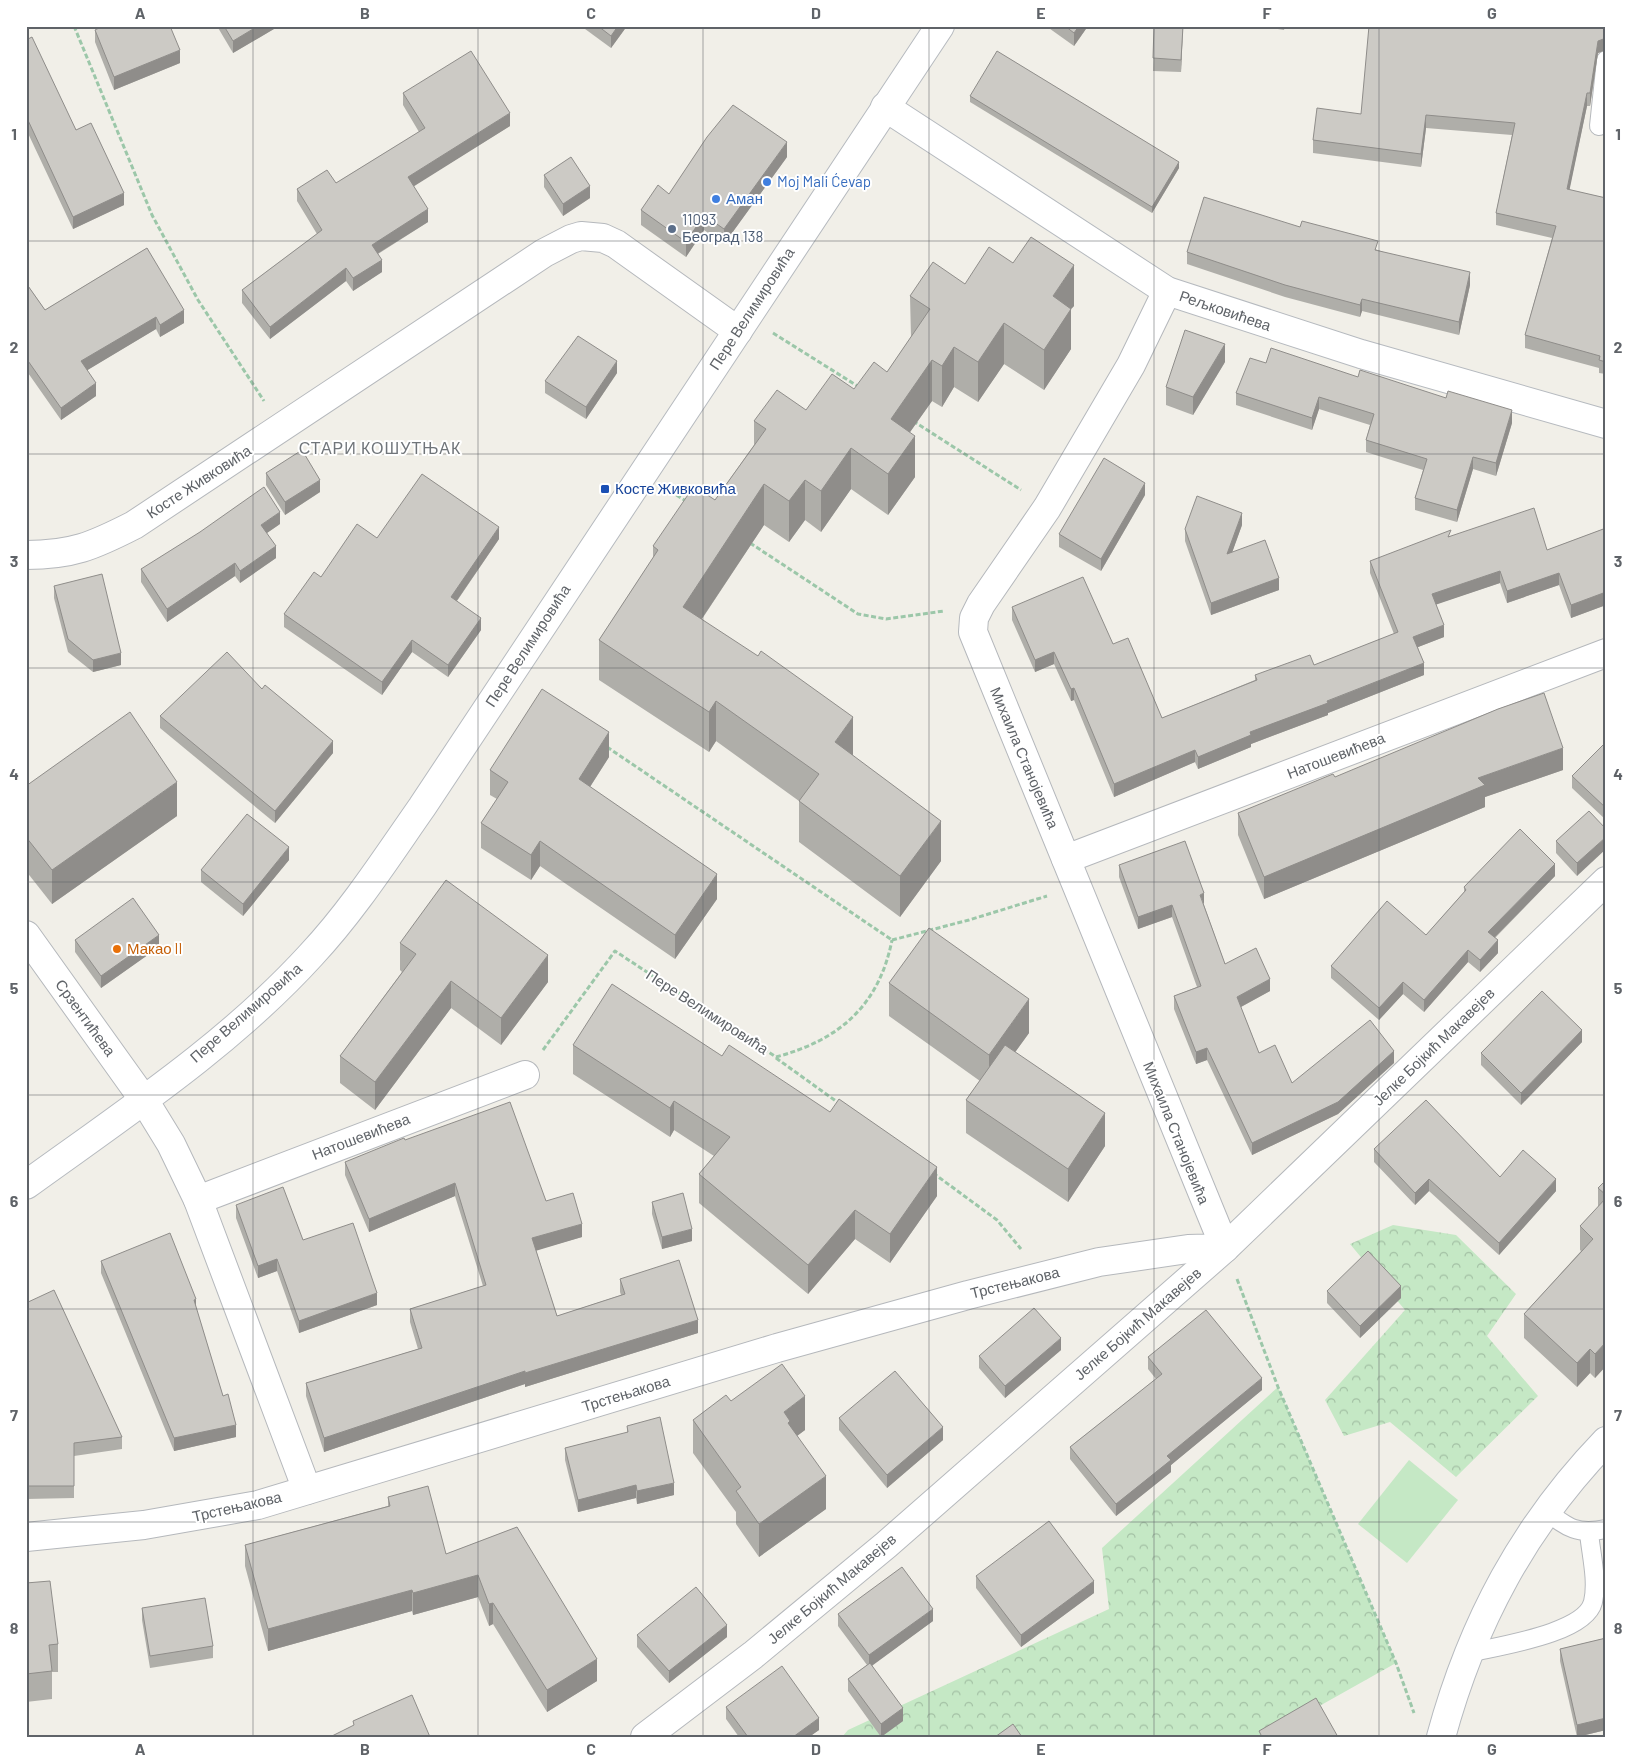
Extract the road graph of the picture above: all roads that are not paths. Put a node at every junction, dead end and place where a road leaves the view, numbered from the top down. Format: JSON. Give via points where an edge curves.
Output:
{"nodes":[{"id":1,"x":940,"y":26,"type":"edge"},
{"id":2,"x":1606,"y":60,"type":"edge"},
{"id":3,"x":885,"y":107,"type":"junction"},
{"id":4,"x":1600,"y":126,"type":"dead end"},
{"id":5,"x":1166,"y":291,"type":"junction"},
{"id":6,"x":742,"y":324,"type":"junction"},
{"id":7,"x":1606,"y":424,"type":"edge"},
{"id":8,"x":26,"y":555,"type":"edge"},
{"id":9,"x":1606,"y":653,"type":"edge"},
{"id":10,"x":1066,"y":859,"type":"junction"},
{"id":11,"x":1606,"y":881,"type":"edge"},
{"id":12,"x":26,"y":935,"type":"edge"},
{"id":13,"x":525,"y":1075,"type":"road end"},
{"id":14,"x":144,"y":1100,"type":"junction"},
{"id":15,"x":26,"y":1185,"type":"edge"},
{"id":16,"x":198,"y":1200,"type":"junction"},
{"id":17,"x":1225,"y":1248,"type":"junction"},
{"id":18,"x":1606,"y":1441,"type":"edge"},
{"id":19,"x":307,"y":1490,"type":"junction"},
{"id":20,"x":1546,"y":1511,"type":"junction"},
{"id":21,"x":1598,"y":1531,"type":"edge"},
{"id":22,"x":26,"y":1537,"type":"edge"},
{"id":23,"x":1468,"y":1653,"type":"junction"},
{"id":24,"x":644,"y":1737,"type":"edge"},
{"id":25,"x":1441,"y":1737,"type":"edge"}],
"edges":[{"from":1,"to":3,"type":"street","name":"Пере Велимировића"},
{"from":2,"to":4,"type":"lane"},
{"from":3,"to":5,"type":"street","name":"Рељковићева"},
{"from":3,"to":6,"type":"street","name":"Пере Велимировића"},
{"from":5,"to":7,"type":"street","name":"Рељковићева","via":[[1361,354]]},
{"from":5,"to":10,"type":"street","name":"Михаила Станојевића","via":[[1131,364],[1047,508],[980,604],[974,618],[974,640]]},
{"from":6,"to":8,"type":"street","name":"Косте Живковића","via":[[616,244],[603,238],[581,236],[571,239],[544,253],[134,525],[97,544],[64,554]]},
{"from":6,"to":14,"type":"street","name":"Пере Велимировића","via":[[422,807],[339,922],[272,995]]},
{"from":9,"to":10,"type":"street","name":"Натошевићева"},
{"from":10,"to":17,"type":"street","name":"Михаила Станојевића"},
{"from":11,"to":17,"type":"street","name":"Јелке Бојкић Макавејев"},
{"from":12,"to":14,"type":"street","name":"Срзентићева"},
{"from":13,"to":16,"type":"street","name":"Натошевићева"},
{"from":14,"to":15,"type":"street","name":"Пере Велимировића"},
{"from":14,"to":16,"type":"street","name":"Срзентићева","via":[[171,1144]]},
{"from":16,"to":19,"type":"street","name":"Срзентићева"},
{"from":17,"to":19,"type":"street","name":"Трстењакова","via":[[1188,1249],[1098,1262],[777,1348]]},
{"from":17,"to":24,"type":"street","name":"Јелке Бојкић Макавејев","via":[[886,1545],[753,1655]]},
{"from":18,"to":20,"type":"street"},
{"from":19,"to":22,"type":"street","name":"Трстењакова","via":[[258,1505],[204,1516]]},
{"from":20,"to":21,"type":"lane","via":[[1567,1526]]},
{"from":20,"to":23,"type":"street","via":[[1506,1571]]},
{"from":21,"to":23,"type":"lane","via":[[1593,1603],[1583,1617],[1563,1629]]},
{"from":23,"to":25,"type":"street"}]}
